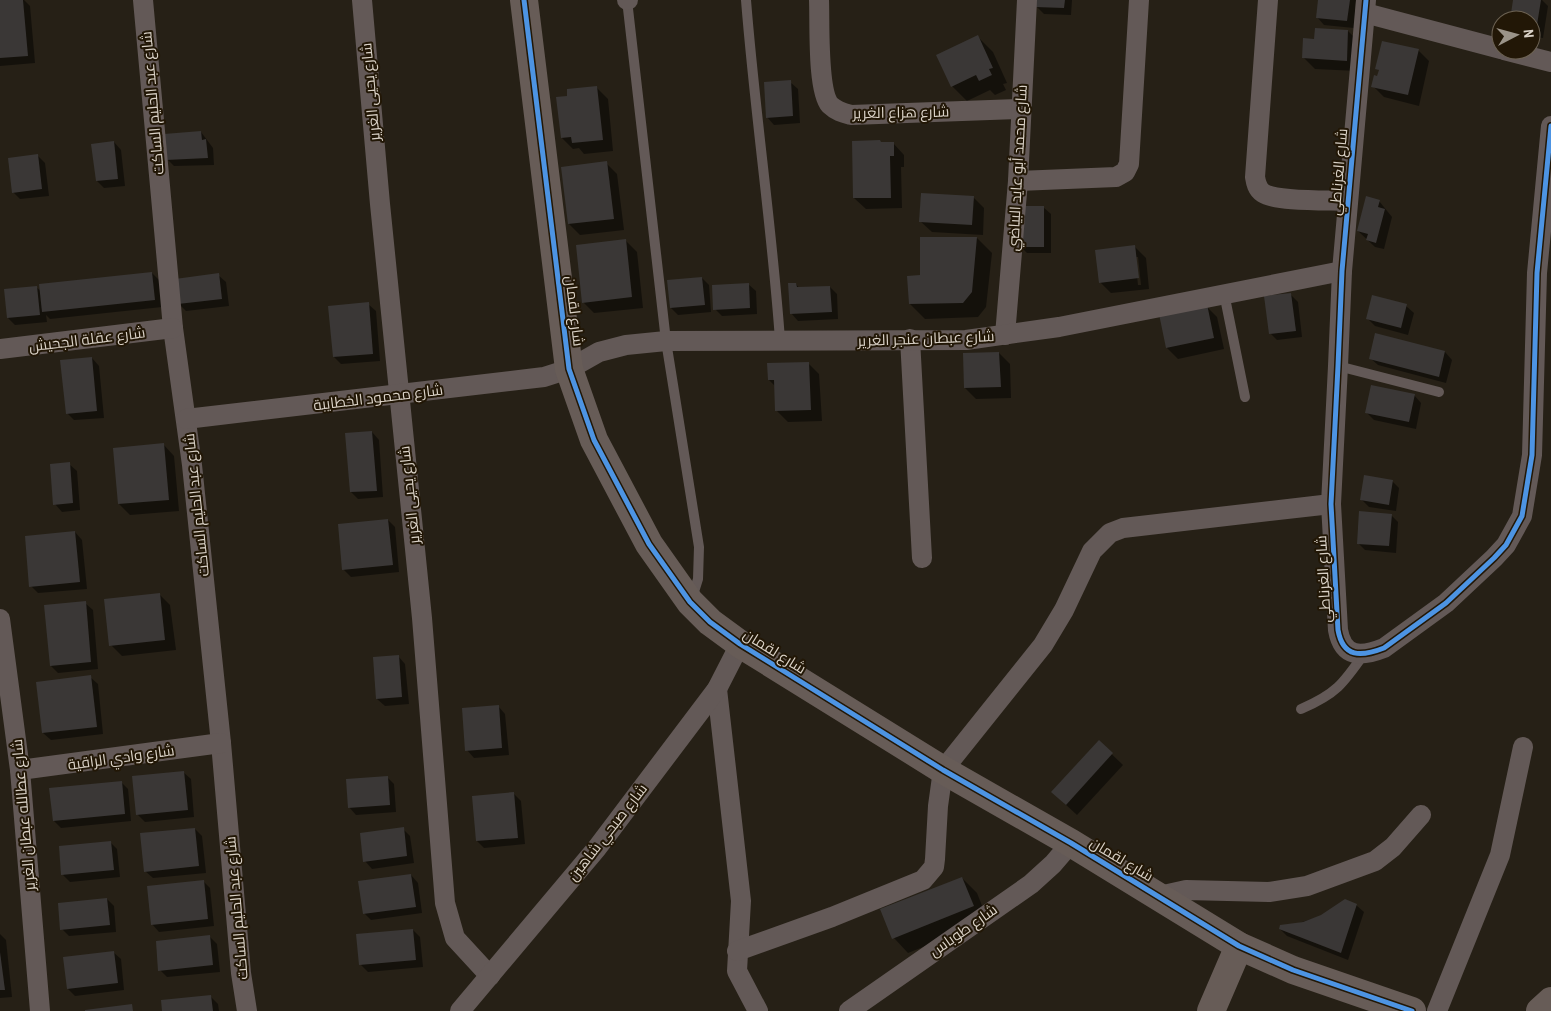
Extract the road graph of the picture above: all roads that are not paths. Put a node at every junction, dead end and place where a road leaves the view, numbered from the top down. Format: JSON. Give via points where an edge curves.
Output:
{"nodes":[{"id":1,"x":143,"y":0,"type":"edge"},
{"id":2,"x":362,"y":0,"type":"edge"},
{"id":3,"x":524,"y":0,"type":"edge"},
{"id":4,"x":627,"y":0,"type":"edge"},
{"id":5,"x":746,"y":0,"type":"edge"},
{"id":6,"x":819,"y":0,"type":"edge"},
{"id":7,"x":1027,"y":0,"type":"edge"},
{"id":8,"x":1139,"y":0,"type":"edge"},
{"id":9,"x":1268,"y":0,"type":"edge"},
{"id":10,"x":1366,"y":7,"type":"edge"},
{"id":11,"x":1491,"y":47,"type":"edge"},
{"id":12,"x":1021,"y":109,"type":"junction"},
{"id":13,"x":1551,"y":126,"type":"edge"},
{"id":14,"x":1018,"y":181,"type":"junction"},
{"id":15,"x":1348,"y":201,"type":"junction"},
{"id":16,"x":1342,"y":272,"type":"junction"},
{"id":17,"x":1224,"y":293,"type":"junction"},
{"id":18,"x":173,"y":328,"type":"junction"},
{"id":19,"x":1005,"y":335,"type":"junction"},
{"id":20,"x":910,"y":339,"type":"junction"},
{"id":21,"x":780,"y":340,"type":"junction"},
{"id":22,"x":666,"y":341,"type":"junction"},
{"id":23,"x":0,"y":349,"type":"edge"},
{"id":24,"x":1338,"y":366,"type":"junction"},
{"id":25,"x":569,"y":369,"type":"junction"},
{"id":26,"x":1439,"y":392,"type":"dead end"},
{"id":27,"x":399,"y":394,"type":"junction"},
{"id":28,"x":1245,"y":397,"type":"dead end"},
{"id":29,"x":186,"y":420,"type":"junction"},
{"id":30,"x":1332,"y":504,"type":"junction"},
{"id":31,"x":922,"y":558,"type":"dead end"},
{"id":32,"x":690,"y":602,"type":"junction"},
{"id":33,"x":0,"y":619,"type":"edge"},
{"id":34,"x":0,"y":623,"type":"edge"},
{"id":35,"x":740,"y":644,"type":"junction"},
{"id":36,"x":1364,"y":654,"type":"junction"},
{"id":37,"x":717,"y":689,"type":"junction"},
{"id":38,"x":1302,"y":709,"type":"dead end"},
{"id":39,"x":221,"y":743,"type":"junction"},
{"id":40,"x":1523,"y":747,"type":"dead end"},
{"id":41,"x":20,"y":770,"type":"junction"},
{"id":42,"x":943,"y":770,"type":"junction"},
{"id":43,"x":1421,"y":815,"type":"dead end"},
{"id":44,"x":1071,"y":843,"type":"junction"},
{"id":45,"x":1159,"y":896,"type":"junction"},
{"id":46,"x":1239,"y":946,"type":"junction"},
{"id":47,"x":737,"y":951,"type":"junction"},
{"id":48,"x":490,"y":976,"type":"junction"},
{"id":49,"x":1551,"y":1001,"type":"edge"},
{"id":50,"x":40,"y":1011,"type":"edge"},
{"id":51,"x":247,"y":1011,"type":"edge"},
{"id":52,"x":460,"y":1011,"type":"edge"},
{"id":53,"x":758,"y":1011,"type":"edge"},
{"id":54,"x":849,"y":1011,"type":"edge"},
{"id":55,"x":1211,"y":1011,"type":"edge"},
{"id":56,"x":1412,"y":1011,"type":"edge"},
{"id":57,"x":1437,"y":1011,"type":"edge"},
{"id":58,"x":1540,"y":1011,"type":"edge"}],
"edges":[{"from":1,"to":18,"type":"street","name":"شارع عبد الحليم الساكت"},
{"from":2,"to":27,"type":"street","name":"شارع يحيى الغرير"},
{"from":3,"to":25,"type":"street","name":"شارع لقمان"},
{"from":4,"to":22,"type":"lane"},
{"from":5,"to":21,"type":"lane"},
{"from":6,"to":12,"type":"street","name":"شارع هزاع الغرير","via":[[824,94],[838,112],[851,115]]},
{"from":7,"to":12,"type":"street","name":"شارع محمد أبو عايد البياضي"},
{"from":8,"to":14,"type":"street","via":[[1129,164],[1125,172],[1116,177]]},
{"from":9,"to":15,"type":"street","via":[[1256,186],[1262,193],[1277,198]]},
{"from":10,"to":11,"type":"street"},
{"from":10,"to":15,"type":"street","name":"شارع الغرناطي"},
{"from":12,"to":14,"type":"street","name":"شارع محمد أبو عايد البياضي"},
{"from":13,"to":36,"type":"street","via":[[1536,273],[1532,455],[1522,516],[1506,545],[1446,603],[1394,642]]},
{"from":14,"to":19,"type":"street","name":"شارع محمد أبو عايد البياضي"},
{"from":15,"to":16,"type":"street","name":"شارع الغرناطي"},
{"from":16,"to":17,"type":"street","name":"شارع عبطان عنجر الغرير"},
{"from":16,"to":24,"type":"street","name":"شارع الغرناطي"},
{"from":17,"to":19,"type":"street","name":"شارع عبطان عنجر الغرير"},
{"from":17,"to":28,"type":"lane"},
{"from":18,"to":23,"type":"street","name":"شارع عقلة الجحيش"},
{"from":18,"to":29,"type":"street","name":"شارع عبد الحليم الساكت"},
{"from":19,"to":20,"type":"street","name":"شارع عبطان عنجر الغرير","via":[[966,340]]},
{"from":20,"to":21,"type":"street","name":"شارع عبطان عنجر الغرير"},
{"from":20,"to":31,"type":"street"},
{"from":21,"to":22,"type":"street","name":"شارع عبطان عنجر الغرير"},
{"from":22,"to":25,"type":"street","name":"شارع عبطان عنجر الغرير","via":[[626,345],[599,352]]},
{"from":22,"to":32,"type":"lane","via":[[699,547],[698,579]]},
{"from":24,"to":26,"type":"lane"},
{"from":24,"to":30,"type":"street","name":"شارع الغرناطي"},
{"from":25,"to":27,"type":"street","name":"شارع محمود الخطايبة","via":[[521,380]]},
{"from":25,"to":32,"type":"street","name":"شارع لقمان","via":[[594,440],[624,499],[649,544]]},
{"from":27,"to":29,"type":"street","name":"شارع محمود الخطايبة"},
{"from":27,"to":48,"type":"street","name":"شارع يحيى الغرير","via":[[422,618],[445,904],[455,938]]},
{"from":29,"to":39,"type":"street","name":"شارع عبد الحليم الساكت"},
{"from":30,"to":36,"type":"street","name":"شارع الغرناطي","via":[[1340,642],[1346,650]]},
{"from":30,"to":42,"type":"street","via":[[1123,528],[1110,534],[1092,551],[1043,645]]},
{"from":32,"to":35,"type":"street","name":"شارع لقمان"},
{"from":33,"to":34,"type":"street","name":"شارع عطالله عبطان الغرير"},
{"from":34,"to":41,"type":"street","name":"شارع عطالله عبطان الغرير"},
{"from":35,"to":37,"type":"street","name":"شارع صبحي شاهين"},
{"from":35,"to":42,"type":"street","name":"شارع لقمان"},
{"from":36,"to":38,"type":"lane","via":[[1337,690]]},
{"from":37,"to":47,"type":"street","via":[[741,900]]},
{"from":37,"to":48,"type":"street","name":"شارع صبحي شاهين","via":[[596,848]]},
{"from":39,"to":41,"type":"street","name":"شارع وادي الراقية"},
{"from":39,"to":51,"type":"street","name":"شارع عبد الحليم الساكت","via":[[240,973]]},
{"from":40,"to":57,"type":"street","via":[[1500,855]]},
{"from":41,"to":50,"type":"street","name":"شارع عطالله عبطان الغرير"},
{"from":42,"to":44,"type":"street","name":"شارع لقمان"},
{"from":42,"to":47,"type":"street","via":[[934,867],[924,880],[832,918]]},
{"from":43,"to":45,"type":"street","via":[[1393,847],[1374,861],[1307,886],[1269,892],[1186,890]]},
{"from":44,"to":45,"type":"street","name":"شارع لقمان"},
{"from":44,"to":54,"type":"street","name":"شارع طوباس","via":[[1031,884]]},
{"from":45,"to":46,"type":"street","name":"شارع لقمان"},
{"from":46,"to":55,"type":"street"},
{"from":46,"to":56,"type":"street","name":"شارع لقمان","via":[[1293,970]]},
{"from":47,"to":53,"type":"street","via":[[737,971]]},
{"from":48,"to":52,"type":"street","name":"شارع صبحي شاهين"},
{"from":49,"to":58,"type":"street"}]}
